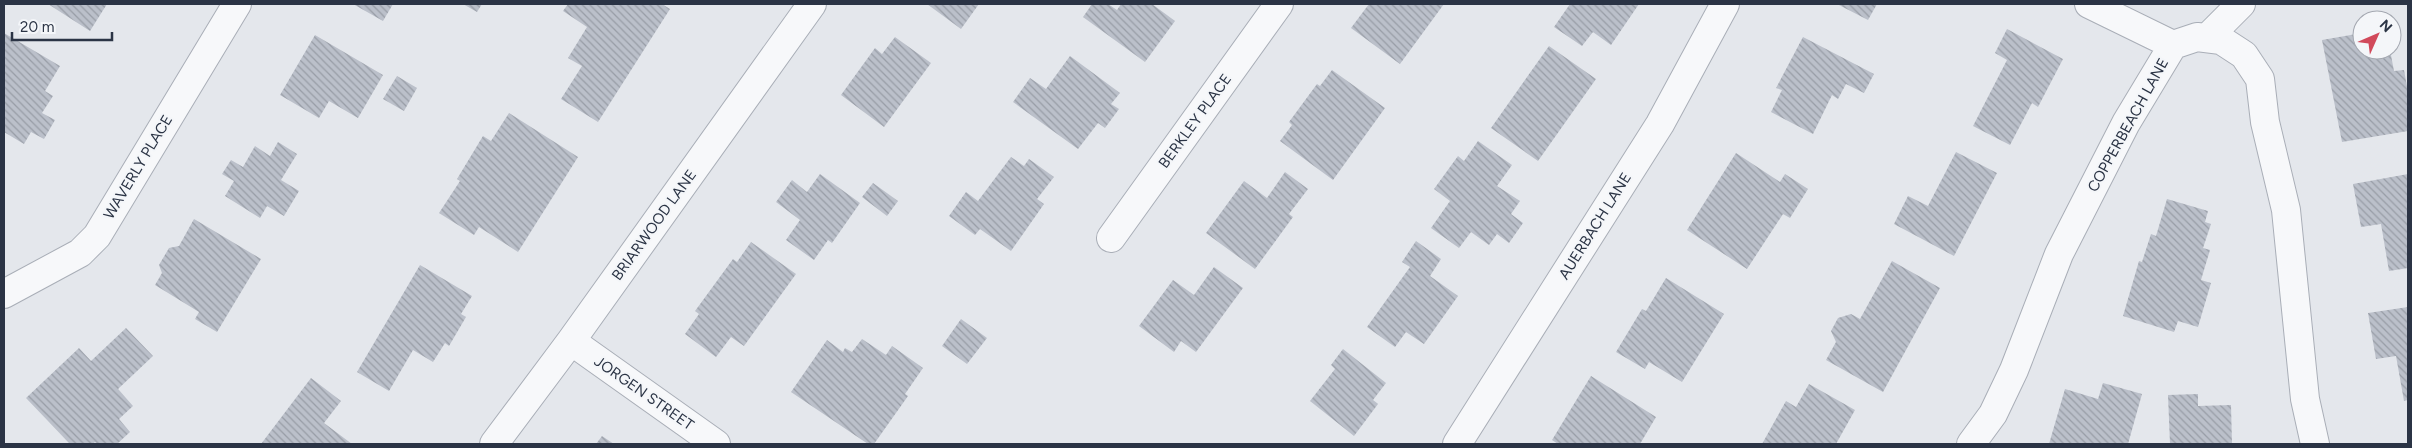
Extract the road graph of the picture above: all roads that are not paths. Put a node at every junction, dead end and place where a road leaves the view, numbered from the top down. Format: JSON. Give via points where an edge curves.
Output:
{"nodes":[{"id":1,"x":237,"y":4,"type":"edge"},
{"id":2,"x":812,"y":4,"type":"edge"},
{"id":3,"x":1279,"y":4,"type":"edge"},
{"id":4,"x":1725,"y":4,"type":"edge"},
{"id":5,"x":2089,"y":4,"type":"edge"},
{"id":6,"x":2241,"y":4,"type":"edge"},
{"id":7,"x":2207,"y":38,"type":"junction"},
{"id":8,"x":2173,"y":45,"type":"junction"},
{"id":9,"x":1110,"y":238,"type":"dead end"},
{"id":10,"x":4,"y":294,"type":"edge"},
{"id":11,"x":571,"y":341,"type":"junction"},
{"id":12,"x":494,"y":444,"type":"edge"},
{"id":13,"x":716,"y":444,"type":"edge"},
{"id":14,"x":1458,"y":444,"type":"edge"},
{"id":15,"x":1971,"y":444,"type":"edge"},
{"id":16,"x":2315,"y":444,"type":"edge"}],
"edges":[{"from":1,"to":10,"type":"street","name":"WAVERLY PLACE","via":[[97,236],[80,253]]},
{"from":2,"to":11,"type":"street","name":"BRIARWOOD LANE"},
{"from":3,"to":9,"type":"street","name":"BERKLEY PLACE"},
{"from":4,"to":14,"type":"street","name":"AUERBACH LANE","via":[[1660,124]]},
{"from":5,"to":8,"type":"street"},
{"from":6,"to":7,"type":"street"},
{"from":7,"to":8,"type":"street","name":"COPPERBEACH LANE","via":[[2196,37]]},
{"from":7,"to":16,"type":"street","name":"COPPERBEACH LANE","via":[[2221,40],[2244,55],[2260,79],[2265,122],[2286,210],[2305,399]]},
{"from":8,"to":15,"type":"street","name":"COPPERBEACH LANE","via":[[2126,123],[2059,254],[2014,370],[1993,414]]},
{"from":11,"to":12,"type":"street","name":"BRIARWOOD LANE"},
{"from":11,"to":13,"type":"street","name":"JORGEN STREET"}]}
